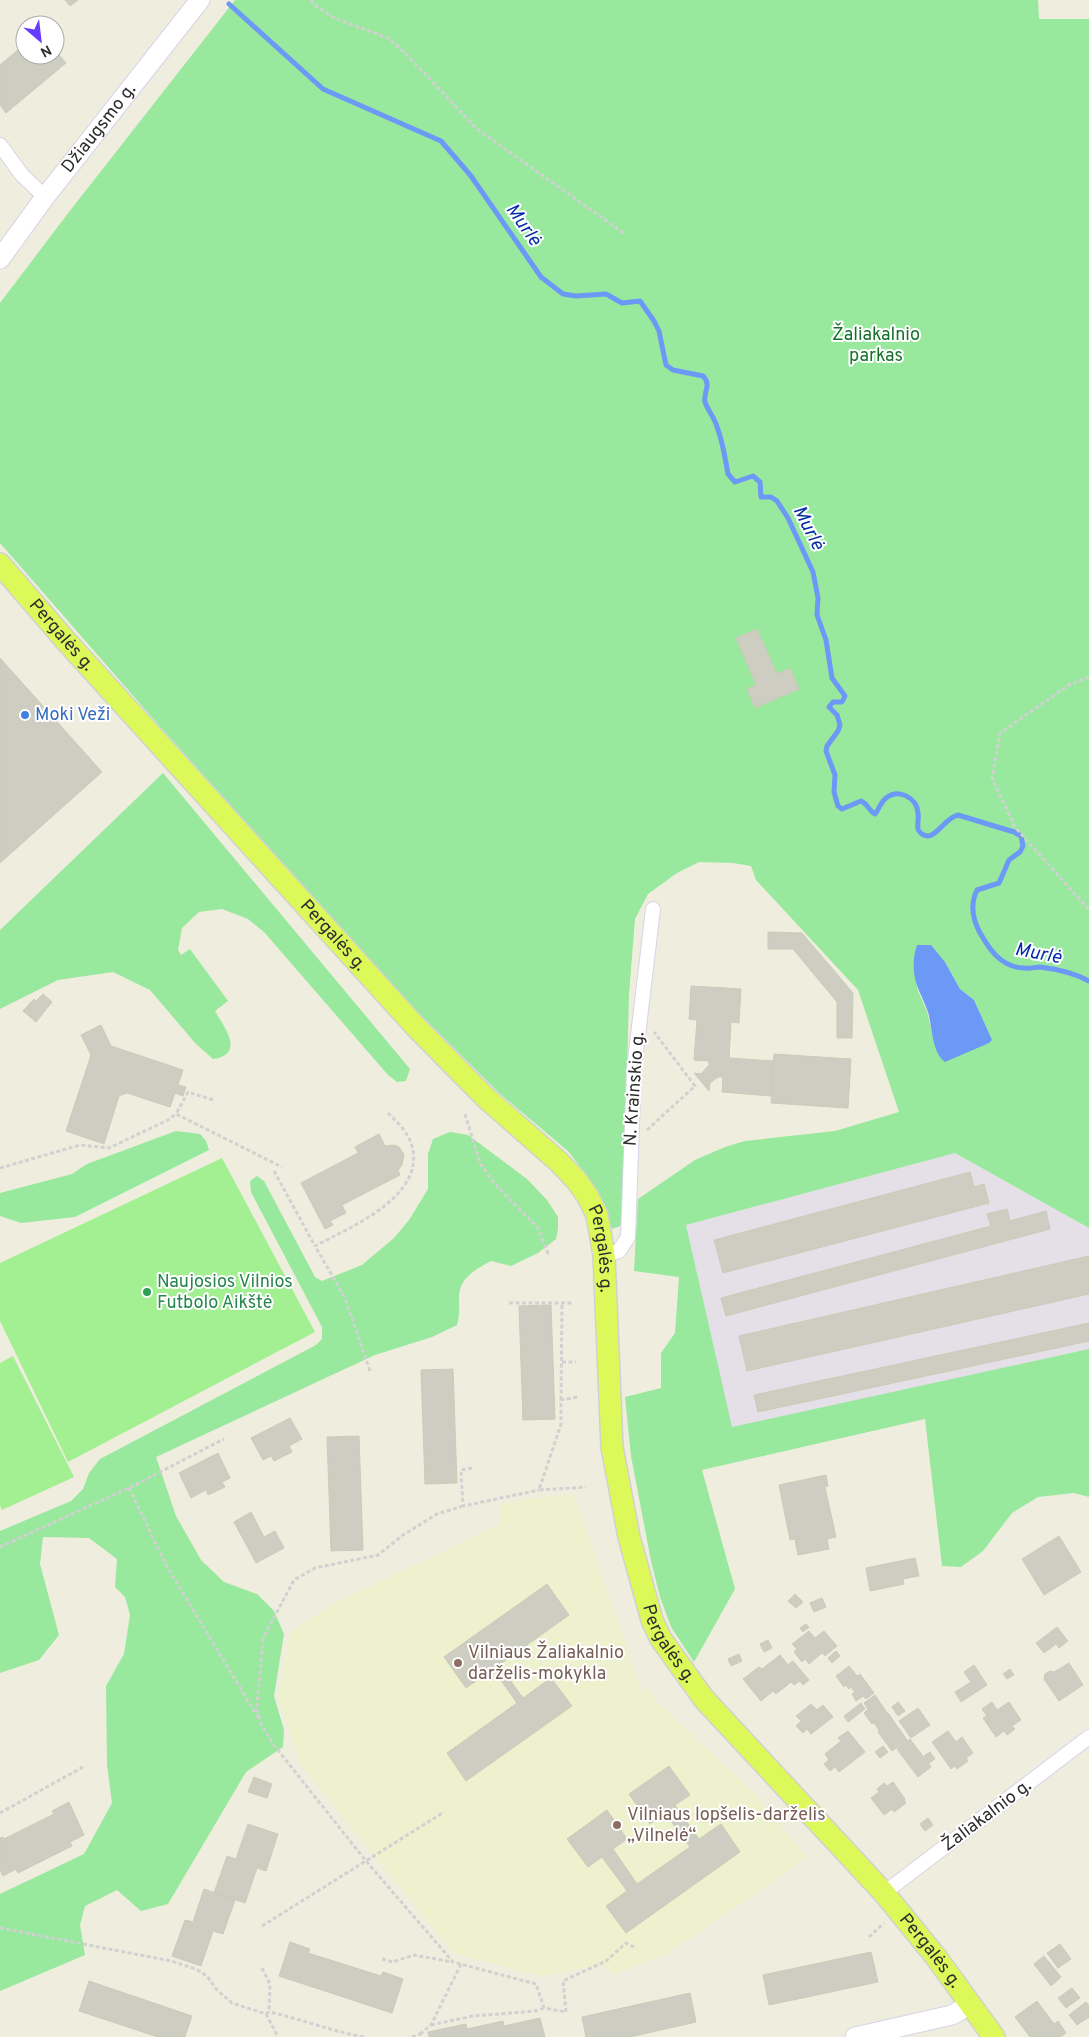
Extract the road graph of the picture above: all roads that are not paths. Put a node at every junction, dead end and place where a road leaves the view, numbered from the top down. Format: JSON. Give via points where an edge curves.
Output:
{"nodes":[{"id":1,"x":200,"y":0,"type":"edge"},
{"id":2,"x":0,"y":145,"type":"edge"},
{"id":3,"x":45,"y":197,"type":"junction"},
{"id":4,"x":0,"y":260,"type":"edge"},
{"id":5,"x":0,"y":564,"type":"edge"},
{"id":6,"x":653,"y":909,"type":"dead end"},
{"id":7,"x":604,"y":1254,"type":"junction"},
{"id":8,"x":1089,"y":1737,"type":"edge"},
{"id":9,"x":884,"y":1893,"type":"junction"},
{"id":10,"x":971,"y":2004,"type":"junction"},
{"id":11,"x":855,"y":2037,"type":"edge"},
{"id":12,"x":994,"y":2037,"type":"edge"}],
"edges":[{"from":1,"to":3,"type":"street","name":"Džiaugsmo g."},
{"from":2,"to":3,"type":"street","via":[[22,175]]},
{"from":3,"to":4,"type":"street","name":"Džiaugsmo g."},
{"from":5,"to":7,"type":"main road","name":"Pergalės g.","via":[[453,1066],[577,1181],[597,1215]]},
{"from":6,"to":7,"type":"street","name":"N. Krainskio g.","via":[[634,1069],[628,1237],[620,1251]]},
{"from":7,"to":9,"type":"main road","name":"Pergalės g.","via":[[612,1447],[629,1537],[652,1620],[671,1655],[704,1699]]},
{"from":8,"to":9,"type":"street","name":"Žaliakalnio g."},
{"from":9,"to":10,"type":"main road","name":"Pergalės g."},
{"from":10,"to":11,"type":"street","via":[[952,2014]]},
{"from":10,"to":12,"type":"main road","name":"Pergalės g."}]}
